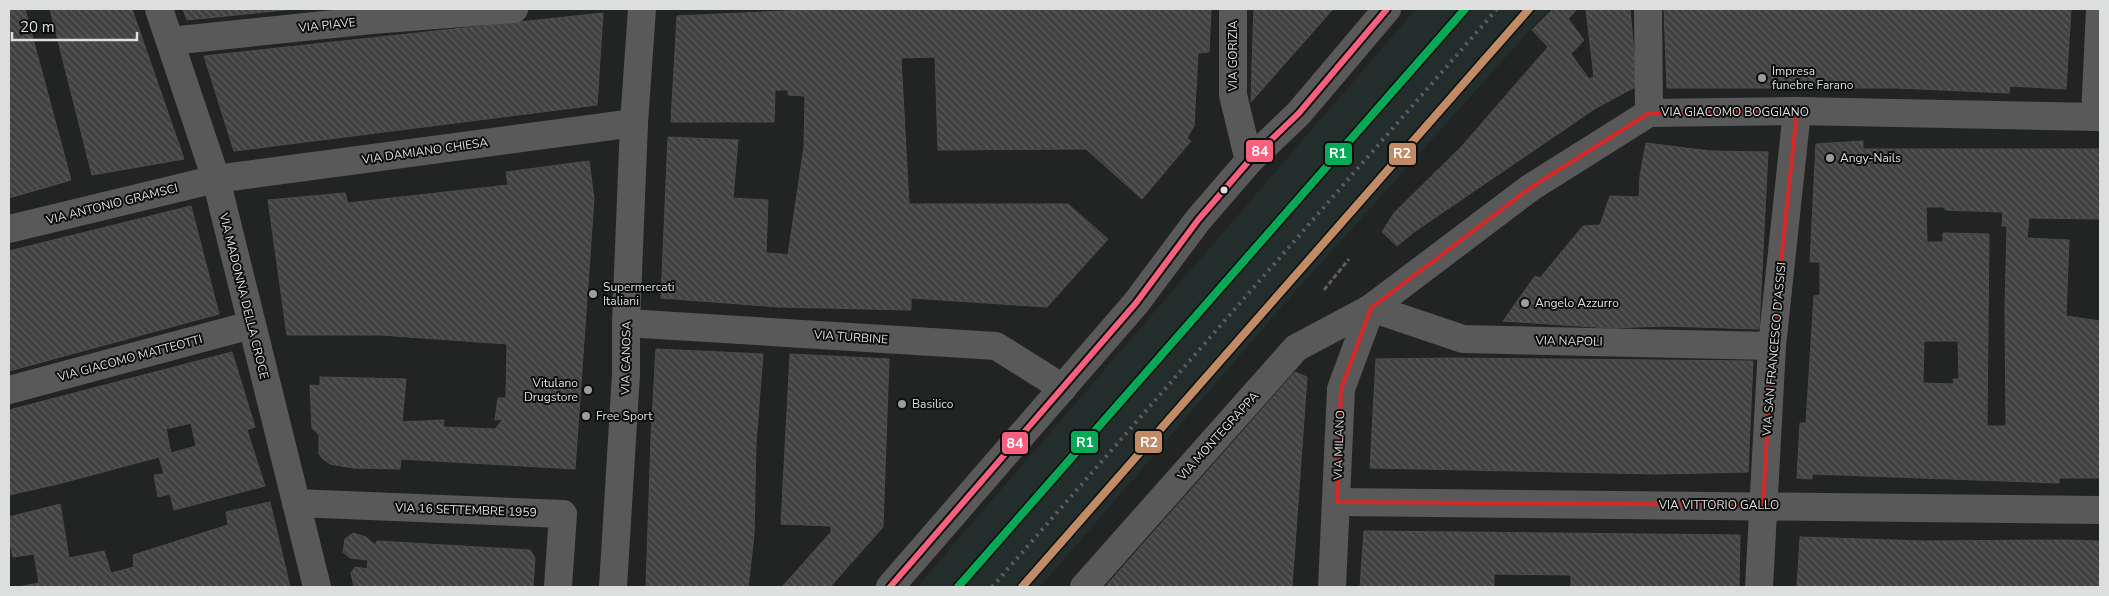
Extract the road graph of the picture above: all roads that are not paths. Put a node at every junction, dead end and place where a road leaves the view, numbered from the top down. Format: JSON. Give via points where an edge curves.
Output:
{"nodes":[{"id":1,"x":159,"y":9,"type":"edge"},
{"id":2,"x":514,"y":9,"type":"edge"},
{"id":3,"x":642,"y":9,"type":"edge"},
{"id":4,"x":1233,"y":9,"type":"edge"},
{"id":5,"x":1386,"y":9,"type":"edge"},
{"id":6,"x":1648,"y":9,"type":"edge"},
{"id":7,"x":2100,"y":9,"type":"edge"},
{"id":8,"x":371,"y":14,"type":"edge"},
{"id":9,"x":170,"y":41,"type":"junction"},
{"id":10,"x":1797,"y":111,"type":"junction"},
{"id":11,"x":1649,"y":112,"type":"junction"},
{"id":12,"x":2098,"y":117,"type":"edge"},
{"id":13,"x":634,"y":123,"type":"junction"},
{"id":14,"x":1249,"y":161,"type":"junction"},
{"id":15,"x":216,"y":179,"type":"junction"},
{"id":16,"x":9,"y":229,"type":"edge"},
{"id":17,"x":1371,"y":308,"type":"junction"},
{"id":18,"x":626,"y":323,"type":"junction"},
{"id":19,"x":251,"y":325,"type":"junction"},
{"id":20,"x":1772,"y":346,"type":"junction"},
{"id":21,"x":1064,"y":388,"type":"junction"},
{"id":22,"x":9,"y":390,"type":"edge"},
{"id":23,"x":1337,"y":502,"type":"junction"},
{"id":24,"x":296,"y":504,"type":"junction"},
{"id":25,"x":1763,"y":505,"type":"junction"},
{"id":26,"x":2100,"y":510,"type":"edge"},
{"id":27,"x":317,"y":587,"type":"edge"},
{"id":28,"x":558,"y":587,"type":"edge"},
{"id":29,"x":613,"y":587,"type":"edge"},
{"id":30,"x":890,"y":587,"type":"edge"},
{"id":31,"x":1084,"y":587,"type":"edge"},
{"id":32,"x":1332,"y":587,"type":"edge"},
{"id":33,"x":1759,"y":587,"type":"edge"}],
"edges":[{"from":1,"to":9,"type":"street","name":"VIA MADONNA DELLA CROCE"},
{"from":2,"to":8,"type":"street","name":"VIA PIAVE"},
{"from":3,"to":13,"type":"street","name":"VIA CANOSA"},
{"from":4,"to":14,"type":"street","name":"VIA GORIZIA","via":[[1233,95]]},
{"from":5,"to":14,"type":"street","via":[[1299,113]]},
{"from":6,"to":11,"type":"street"},
{"from":7,"to":12,"type":"street"},
{"from":8,"to":9,"type":"street","name":"VIA PIAVE"},
{"from":9,"to":15,"type":"street","name":"VIA MADONNA DELLA CROCE"},
{"from":10,"to":11,"type":"street","name":"VIA GIACOMO BOGGIANO"},
{"from":10,"to":12,"type":"street","name":"VIA GIACOMO BOGGIANO"},
{"from":10,"to":20,"type":"street","name":"VIA SAN FRANCESCO D'ASSISI"},
{"from":11,"to":17,"type":"street","name":"VIA GIACOMO BOGGIANO","via":[[1530,188]]},
{"from":13,"to":15,"type":"street","name":"VIA DAMIANO CHIESA"},
{"from":13,"to":18,"type":"street","name":"VIA CANOSA"},
{"from":14,"to":21,"type":"street"},
{"from":15,"to":16,"type":"street","name":"VIA ANTONIO GRAMSCI"},
{"from":15,"to":19,"type":"street","name":"VIA MADONNA DELLA CROCE"},
{"from":17,"to":20,"type":"street","name":"VIA NAPOLI","via":[[1464,339]]},
{"from":17,"to":23,"type":"street","name":"VIA MILANO","via":[[1341,389]]},
{"from":17,"to":31,"type":"street","name":"VIA MONTEGRAPPA","via":[[1296,348]]},
{"from":18,"to":21,"type":"street","name":"VIA TURBINE","via":[[996,346]]},
{"from":18,"to":29,"type":"street","name":"VIA CANOSA","via":[[626,374]]},
{"from":19,"to":22,"type":"street","name":"VIA GIACOMO MATTEOTTI"},
{"from":19,"to":24,"type":"street","name":"VIA MADONNA DELLA CROCE"},
{"from":20,"to":25,"type":"street","name":"VIA SAN FRANCESCO D'ASSISI"},
{"from":21,"to":30,"type":"street"},
{"from":23,"to":25,"type":"street","name":"VIA VITTORIO GALLO"},
{"from":23,"to":32,"type":"street","name":"VIA MILANO"},
{"from":24,"to":27,"type":"street","name":"VIA MADONNA DELLA CROCE"},
{"from":24,"to":28,"type":"street","name":"VIA 16 SETTEMBRE 1959","via":[[563,514]]},
{"from":25,"to":26,"type":"street","name":"VIA VITTORIO GALLO"},
{"from":25,"to":33,"type":"street","name":"VIA SAN FRANCESCO D'ASSISI"}]}
